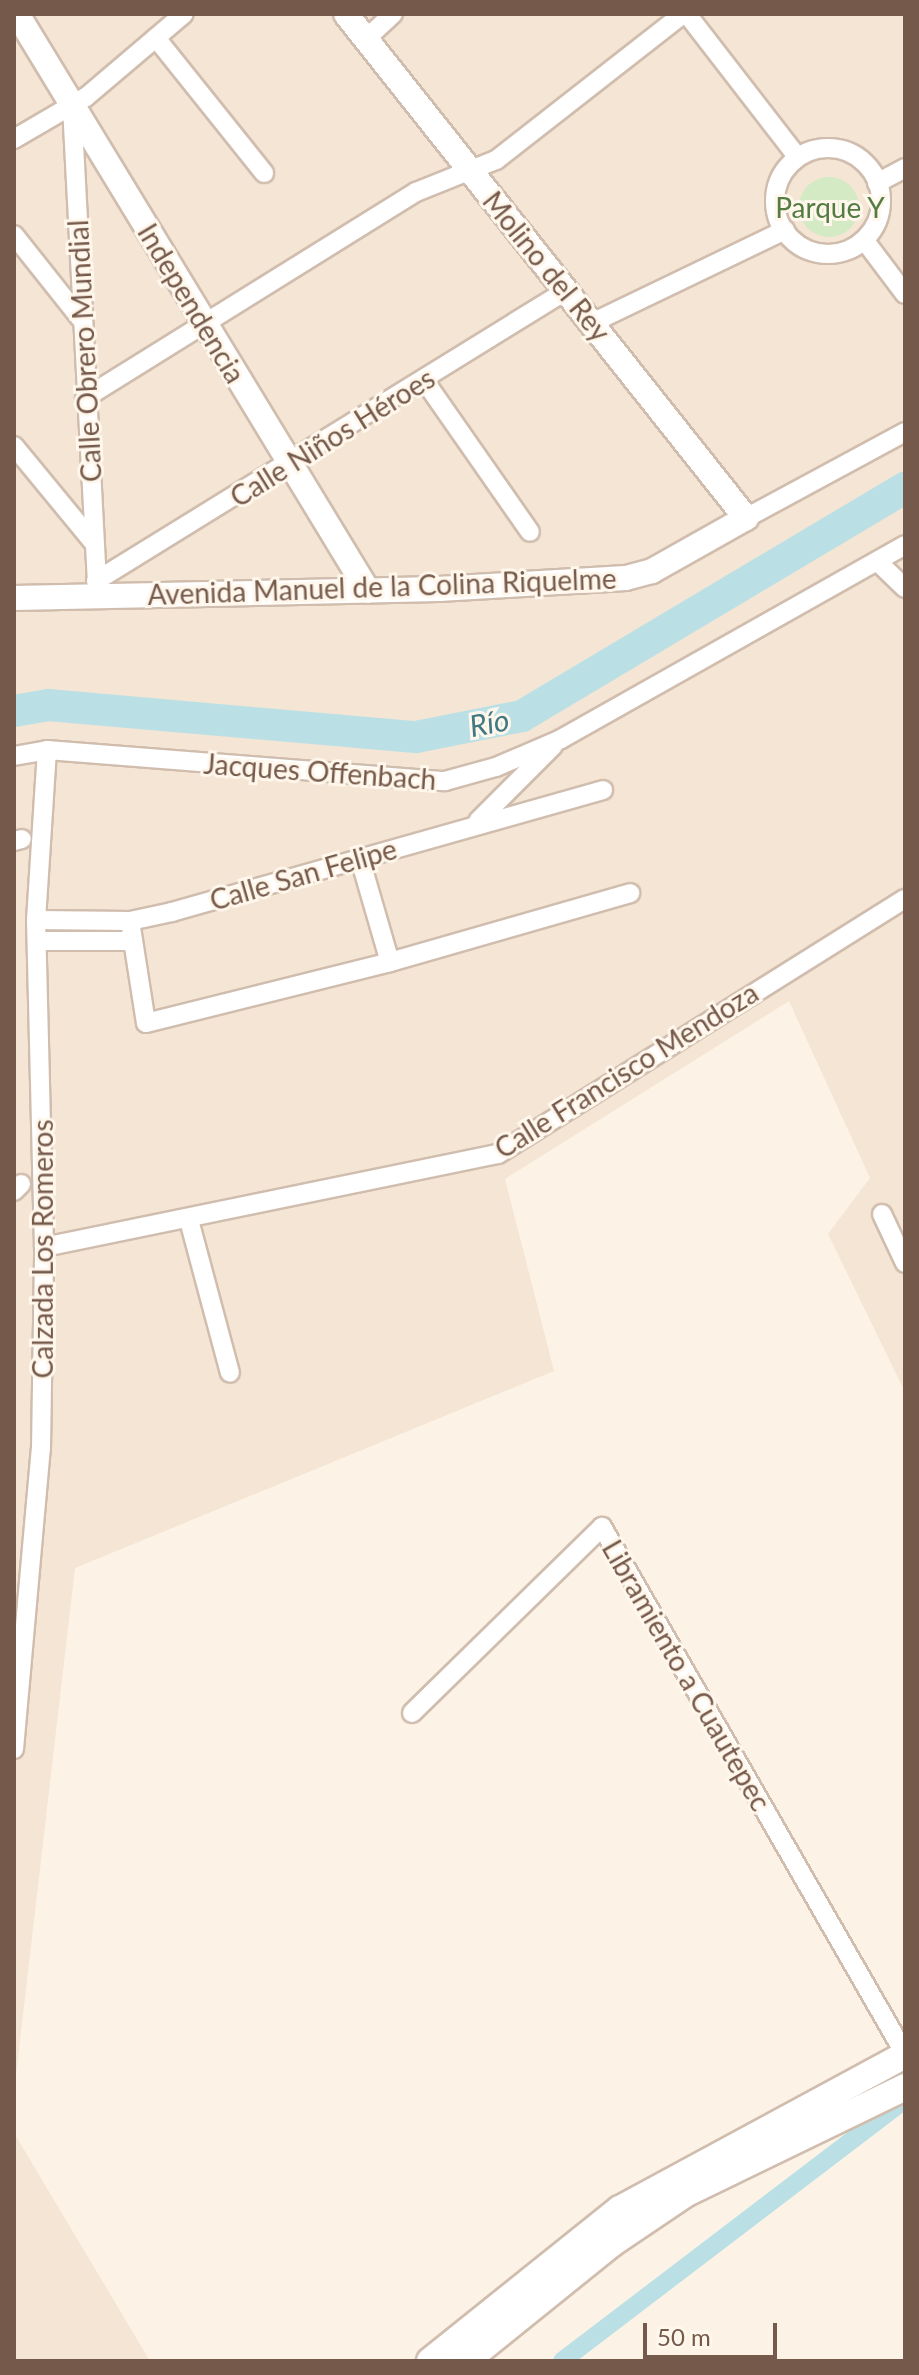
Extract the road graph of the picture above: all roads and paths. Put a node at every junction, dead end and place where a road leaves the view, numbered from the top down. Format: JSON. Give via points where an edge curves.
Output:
{"nodes":[{"id":1,"x":17,"y":14,"type":"edge"},
{"id":2,"x":184,"y":14,"type":"edge"},
{"id":3,"x":346,"y":14,"type":"edge"},
{"id":4,"x":393,"y":14,"type":"edge"},
{"id":5,"x":685,"y":14,"type":"edge"},
{"id":6,"x":156,"y":38,"type":"junction"},
{"id":7,"x":366,"y":39,"type":"junction"},
{"id":8,"x":72,"y":106,"type":"junction"},
{"id":9,"x":14,"y":139,"type":"edge"},
{"id":10,"x":796,"y":155,"type":"junction"},
{"id":11,"x":468,"y":168,"type":"junction"},
{"id":12,"x":905,"y":168,"type":"edge"},
{"id":13,"x":264,"y":173,"type":"dead end"},
{"id":14,"x":877,"y":183,"type":"junction"},
{"id":15,"x":785,"y":230,"type":"junction"},
{"id":16,"x":14,"y":235,"type":"edge"},
{"id":17,"x":865,"y":241,"type":"junction"},
{"id":18,"x":567,"y":290,"type":"junction"},
{"id":19,"x":905,"y":294,"type":"edge"},
{"id":20,"x":80,"y":318,"type":"junction"},
{"id":21,"x":594,"y":322,"type":"junction"},
{"id":22,"x":204,"y":323,"type":"junction"},
{"id":23,"x":424,"y":380,"type":"junction"},
{"id":24,"x":85,"y":398,"type":"junction"},
{"id":25,"x":905,"y":432,"type":"edge"},
{"id":26,"x":14,"y":446,"type":"edge"},
{"id":27,"x":291,"y":464,"type":"junction"},
{"id":28,"x":746,"y":518,"type":"junction"},
{"id":29,"x":530,"y":532,"type":"dead end"},
{"id":30,"x":94,"y":543,"type":"junction"},
{"id":31,"x":905,"y":545,"type":"edge"},
{"id":32,"x":879,"y":563,"type":"junction"},
{"id":33,"x":905,"y":588,"type":"edge"},
{"id":34,"x":97,"y":589,"type":"junction"},
{"id":35,"x":368,"y":591,"type":"junction"},
{"id":36,"x":14,"y":598,"type":"edge"},
{"id":37,"x":561,"y":739,"type":"junction"},
{"id":38,"x":47,"y":750,"type":"junction"},
{"id":39,"x":14,"y":756,"type":"edge"},
{"id":40,"x":603,"y":790,"type":"dead end"},
{"id":41,"x":476,"y":823,"type":"junction"},
{"id":42,"x":360,"y":859,"type":"junction"},
{"id":43,"x":630,"y":893,"type":"dead end"},
{"id":44,"x":905,"y":899,"type":"edge"},
{"id":45,"x":36,"y":920,"type":"junction"},
{"id":46,"x":130,"y":921,"type":"junction"},
{"id":47,"x":37,"y":941,"type":"junction"},
{"id":48,"x":133,"y":941,"type":"junction"},
{"id":49,"x":390,"y":962,"type":"junction"},
{"id":50,"x":882,"y":1214,"type":"dead end"},
{"id":51,"x":189,"y":1220,"type":"junction"},
{"id":52,"x":44,"y":1247,"type":"junction"},
{"id":53,"x":905,"y":1263,"type":"edge"},
{"id":54,"x":230,"y":1373,"type":"dead end"},
{"id":55,"x":412,"y":1713,"type":"dead end"},
{"id":56,"x":15,"y":1727,"type":"edge"},
{"id":57,"x":14,"y":1749,"type":"edge"},
{"id":58,"x":905,"y":2054,"type":"edge"},
{"id":59,"x":905,"y":2087,"type":"edge"},
{"id":60,"x":430,"y":2361,"type":"edge"},
{"id":61,"x":466,"y":2361,"type":"edge"}],
"edges":[{"from":1,"to":8,"type":"street","name":"Independencia"},
{"from":2,"to":6,"type":"street"},
{"from":3,"to":7,"type":"street","name":"Molino del Rey"},
{"from":4,"to":7,"type":"street"},
{"from":5,"to":10,"type":"street"},
{"from":5,"to":11,"type":"street","via":[[543,127],[496,160]]},
{"from":6,"to":8,"type":"street"},
{"from":6,"to":13,"type":"street"},
{"from":7,"to":11,"type":"street","name":"Molino del Rey"},
{"from":8,"to":9,"type":"street"},
{"from":8,"to":20,"type":"street","name":"Calle Obrero Mundial"},
{"from":8,"to":22,"type":"street","name":"Independencia"},
{"from":10,"to":14,"type":"street","via":[[826,147],[842,150],[857,158]]},
{"from":10,"to":15,"type":"street","via":[[776,190]]},
{"from":11,"to":18,"type":"street","name":"Molino del Rey"},
{"from":11,"to":22,"type":"street","via":[[416,192]]},
{"from":12,"to":14,"type":"street"},
{"from":14,"to":17,"type":"street","via":[[880,204]]},
{"from":15,"to":17,"type":"street","via":[[801,247],[823,255],[846,253]]},
{"from":15,"to":21,"type":"street"},
{"from":16,"to":20,"type":"street"},
{"from":17,"to":19,"type":"street"},
{"from":18,"to":21,"type":"street","name":"Molino del Rey"},
{"from":18,"to":23,"type":"street","name":"Calle Niños Héroes"},
{"from":20,"to":24,"type":"street","name":"Calle Obrero Mundial"},
{"from":21,"to":28,"type":"street","name":"Molino del Rey"},
{"from":22,"to":24,"type":"street"},
{"from":22,"to":27,"type":"street","name":"Independencia"},
{"from":23,"to":27,"type":"street","name":"Calle Niños Héroes"},
{"from":23,"to":29,"type":"street"},
{"from":24,"to":30,"type":"street","name":"Calle Obrero Mundial"},
{"from":25,"to":28,"type":"street","name":"Avenida Manuel de la Colina Riquelme"},
{"from":26,"to":30,"type":"street"},
{"from":27,"to":34,"type":"street","name":"Calle Niños Héroes"},
{"from":27,"to":35,"type":"street","name":"Independencia"},
{"from":28,"to":35,"type":"street","name":"Avenida Manuel de la Colina Riquelme","via":[[652,571],[626,578]]},
{"from":30,"to":34,"type":"street","name":"Calle Obrero Mundial"},
{"from":31,"to":32,"type":"street","name":"Jacques Offenbach"},
{"from":32,"to":33,"type":"street"},
{"from":32,"to":37,"type":"street","name":"Jacques Offenbach"},
{"from":34,"to":35,"type":"street","name":"Avenida Manuel de la Colina Riquelme"},
{"from":34,"to":36,"type":"street","name":"Avenida Manuel de la Colina Riquelme"},
{"from":37,"to":38,"type":"street","name":"Jacques Offenbach","via":[[496,767],[445,781]]},
{"from":37,"to":41,"type":"street"},
{"from":38,"to":39,"type":"street","name":"Jacques Offenbach"},
{"from":38,"to":45,"type":"street","name":"Calzada Los Romeros"},
{"from":40,"to":41,"type":"street","name":"Calle San Felipe"},
{"from":41,"to":42,"type":"street","name":"Calle San Felipe"},
{"from":42,"to":46,"type":"street","name":"Calle San Felipe"},
{"from":42,"to":49,"type":"street"},
{"from":43,"to":49,"type":"street"},
{"from":44,"to":51,"type":"street","name":"Calle Francisco Mendoza","via":[[498,1154]]},
{"from":45,"to":46,"type":"street","name":"Calle San Felipe"},
{"from":45,"to":47,"type":"street","name":"Calzada Los Romeros"},
{"from":46,"to":48,"type":"street"},
{"from":47,"to":48,"type":"street"},
{"from":47,"to":52,"type":"street","name":"Calzada Los Romeros"},
{"from":48,"to":49,"type":"street","via":[[146,1023]]},
{"from":50,"to":53,"type":"street"},
{"from":51,"to":52,"type":"street","name":"Calle Francisco Mendoza"},
{"from":51,"to":54,"type":"street"},
{"from":52,"to":56,"type":"street","name":"Calzada Los Romeros","via":[[41,1449]]},
{"from":55,"to":58,"type":"street","name":"Libramiento a Cuautepec","via":[[602,1527]]},
{"from":56,"to":57,"type":"street","name":"Calzada Los Romeros"},
{"from":58,"to":60,"type":"main road","name":"Libramiento a Cuautepec","via":[[620,2209]]},
{"from":59,"to":61,"type":"main road","via":[[685,2194],[611,2244]]}]}
